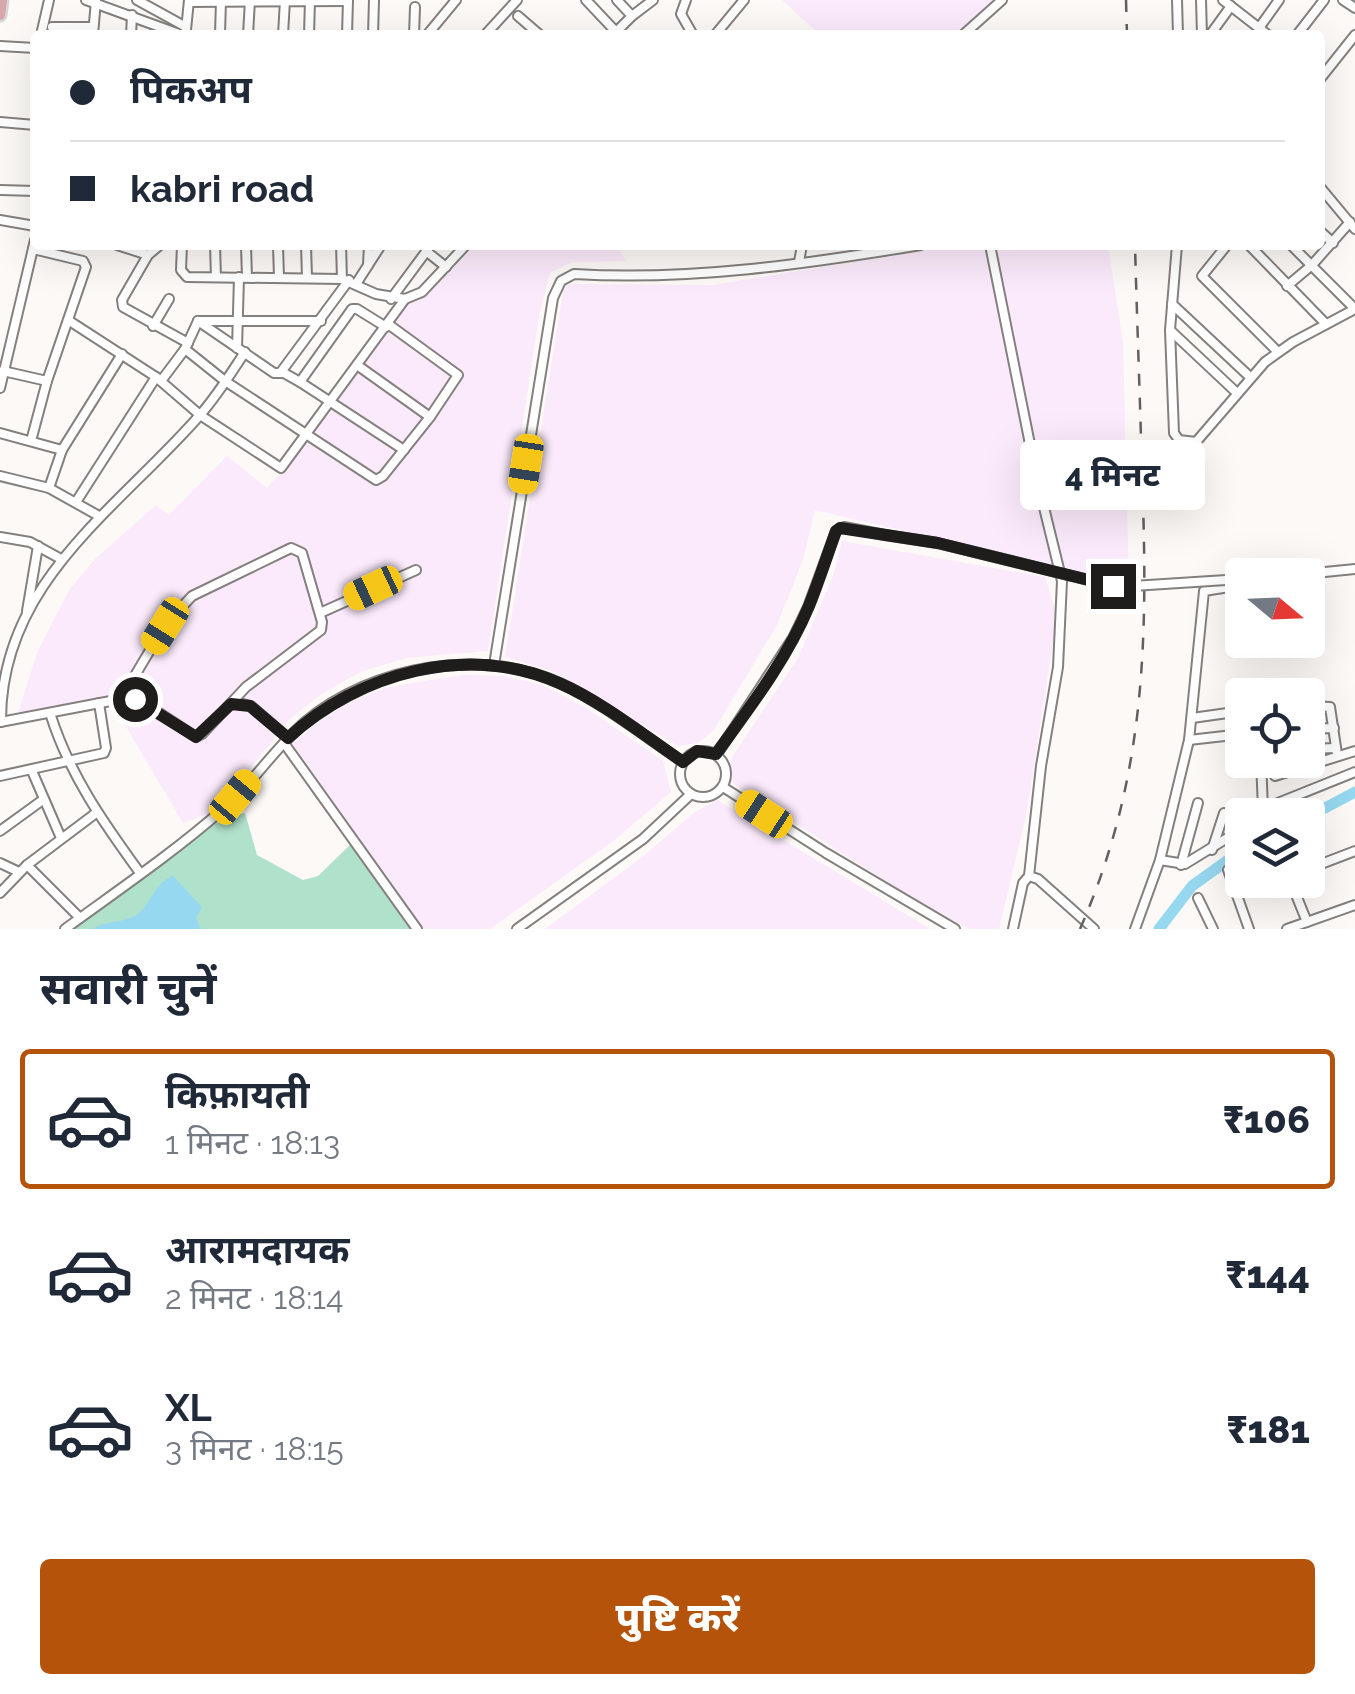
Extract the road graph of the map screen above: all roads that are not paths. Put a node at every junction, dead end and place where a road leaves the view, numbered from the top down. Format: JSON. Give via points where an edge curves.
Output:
{"nodes":[{"id":1,"x":2,"y":0,"type":"edge"},
{"id":2,"x":49,"y":0,"type":"edge"},
{"id":3,"x":137,"y":0,"type":"edge"},
{"id":4,"x":220,"y":0,"type":"edge"},
{"id":5,"x":250,"y":0,"type":"edge"},
{"id":6,"x":348,"y":0,"type":"edge"},
{"id":7,"x":374,"y":0,"type":"edge"},
{"id":8,"x":456,"y":0,"type":"edge"},
{"id":9,"x":516,"y":0,"type":"edge"},
{"id":10,"x":586,"y":0,"type":"edge"},
{"id":11,"x":617,"y":0,"type":"edge"},
{"id":12,"x":653,"y":0,"type":"edge"},
{"id":13,"x":686,"y":0,"type":"edge"},
{"id":14,"x":744,"y":0,"type":"edge"},
{"id":15,"x":1002,"y":0,"type":"edge"},
{"id":16,"x":1177,"y":0,"type":"edge"},
{"id":17,"x":1201,"y":0,"type":"edge"},
{"id":18,"x":1279,"y":0,"type":"edge"},
{"id":19,"x":1324,"y":0,"type":"edge"},
{"id":20,"x":1343,"y":0,"type":"edge"},
{"id":21,"x":93,"y":1,"type":"edge"},
{"id":22,"x":189,"y":1,"type":"edge"},
{"id":23,"x":284,"y":1,"type":"edge"},
{"id":24,"x":310,"y":1,"type":"edge"},
{"id":25,"x":1227,"y":3,"type":"edge"},
{"id":26,"x":415,"y":7,"type":"dead end"},
{"id":27,"x":1355,"y":8,"type":"edge"},
{"id":28,"x":0,"y":15,"type":"edge"},
{"id":29,"x":132,"y":15,"type":"junction"},
{"id":30,"x":518,"y":16,"type":"dead end"},
{"id":31,"x":632,"y":16,"type":"junction"},
{"id":32,"x":52,"y":27,"type":"dead end"},
{"id":33,"x":1258,"y":28,"type":"junction"},
{"id":34,"x":42,"y":30,"type":"edge"},
{"id":35,"x":83,"y":30,"type":"edge"},
{"id":36,"x":93,"y":30,"type":"edge"},
{"id":37,"x":131,"y":30,"type":"edge"},
{"id":38,"x":178,"y":30,"type":"edge"},
{"id":39,"x":181,"y":30,"type":"edge"},
{"id":40,"x":184,"y":30,"type":"edge"},
{"id":41,"x":220,"y":30,"type":"edge"},
{"id":42,"x":248,"y":30,"type":"edge"},
{"id":43,"x":283,"y":30,"type":"edge"},
{"id":44,"x":309,"y":30,"type":"edge"},
{"id":45,"x":347,"y":30,"type":"edge"},
{"id":46,"x":373,"y":30,"type":"edge"},
{"id":47,"x":414,"y":30,"type":"edge"},
{"id":48,"x":431,"y":30,"type":"edge"},
{"id":49,"x":493,"y":30,"type":"edge"},
{"id":50,"x":534,"y":30,"type":"edge"},
{"id":51,"x":614,"y":30,"type":"edge"},
{"id":52,"x":621,"y":30,"type":"edge"},
{"id":53,"x":690,"y":30,"type":"edge"},
{"id":54,"x":719,"y":30,"type":"edge"},
{"id":55,"x":969,"y":30,"type":"edge"},
{"id":56,"x":1178,"y":30,"type":"edge"},
{"id":57,"x":1202,"y":30,"type":"edge"},
{"id":58,"x":1213,"y":30,"type":"edge"},
{"id":59,"x":1261,"y":30,"type":"edge"},
{"id":60,"x":1301,"y":30,"type":"edge"},
{"id":61,"x":1355,"y":35,"type":"edge"},
{"id":62,"x":0,"y":46,"type":"edge"},
{"id":63,"x":30,"y":48,"type":"edge"},
{"id":64,"x":1325,"y":72,"type":"edge"},
{"id":65,"x":0,"y":122,"type":"edge"},
{"id":66,"x":30,"y":125,"type":"edge"},
{"id":67,"x":0,"y":190,"type":"edge"},
{"id":68,"x":30,"y":191,"type":"edge"},
{"id":69,"x":1325,"y":193,"type":"edge"},
{"id":70,"x":0,"y":220,"type":"edge"},
{"id":71,"x":30,"y":225,"type":"edge"},
{"id":72,"x":1353,"y":226,"type":"edge"},
{"id":73,"x":1325,"y":237,"type":"edge"},
{"id":74,"x":1332,"y":243,"type":"junction"},
{"id":75,"x":33,"y":250,"type":"edge"},
{"id":76,"x":49,"y":250,"type":"edge"},
{"id":77,"x":142,"y":250,"type":"edge"},
{"id":78,"x":182,"y":250,"type":"edge"},
{"id":79,"x":215,"y":250,"type":"edge"},
{"id":80,"x":246,"y":250,"type":"edge"},
{"id":81,"x":278,"y":250,"type":"edge"},
{"id":82,"x":306,"y":250,"type":"edge"},
{"id":83,"x":342,"y":250,"type":"edge"},
{"id":84,"x":369,"y":250,"type":"edge"},
{"id":85,"x":379,"y":250,"type":"edge"},
{"id":86,"x":427,"y":250,"type":"edge"},
{"id":87,"x":430,"y":250,"type":"edge"},
{"id":88,"x":461,"y":250,"type":"edge"},
{"id":89,"x":801,"y":250,"type":"edge"},
{"id":90,"x":885,"y":250,"type":"edge"},
{"id":91,"x":991,"y":250,"type":"edge"},
{"id":92,"x":1177,"y":250,"type":"edge"},
{"id":93,"x":1224,"y":250,"type":"edge"},
{"id":94,"x":1254,"y":250,"type":"edge"},
{"id":95,"x":1296,"y":250,"type":"edge"},
{"id":96,"x":800,"y":262,"type":"junction"},
{"id":97,"x":1312,"y":265,"type":"junction"},
{"id":98,"x":368,"y":267,"type":"junction"},
{"id":99,"x":446,"y":267,"type":"junction"},
{"id":100,"x":140,"y":272,"type":"junction"},
{"id":101,"x":216,"y":276,"type":"junction"},
{"id":102,"x":243,"y":277,"type":"junction"},
{"id":103,"x":279,"y":277,"type":"junction"},
{"id":104,"x":307,"y":277,"type":"junction"},
{"id":105,"x":151,"y":278,"type":"dead end"},
{"id":106,"x":349,"y":281,"type":"junction"},
{"id":107,"x":1287,"y":286,"type":"junction"},
{"id":108,"x":168,"y":299,"type":"dead end"},
{"id":109,"x":391,"y":299,"type":"junction"},
{"id":110,"x":405,"y":299,"type":"junction"},
{"id":111,"x":1172,"y":304,"type":"junction"},
{"id":112,"x":1355,"y":309,"type":"edge"},
{"id":113,"x":68,"y":320,"type":"junction"},
{"id":114,"x":198,"y":321,"type":"junction"},
{"id":115,"x":321,"y":321,"type":"junction"},
{"id":116,"x":238,"y":322,"type":"junction"},
{"id":117,"x":1326,"y":324,"type":"junction"},
{"id":118,"x":387,"y":325,"type":"junction"},
{"id":119,"x":153,"y":326,"type":"junction"},
{"id":120,"x":1170,"y":330,"type":"junction"},
{"id":121,"x":186,"y":346,"type":"junction"},
{"id":122,"x":241,"y":350,"type":"junction"},
{"id":123,"x":1278,"y":352,"type":"junction"},
{"id":124,"x":122,"y":354,"type":"junction"},
{"id":125,"x":357,"y":365,"type":"junction"},
{"id":126,"x":2,"y":371,"type":"edge"},
{"id":127,"x":282,"y":372,"type":"junction"},
{"id":128,"x":1250,"y":377,"type":"junction"},
{"id":129,"x":158,"y":379,"type":"junction"},
{"id":130,"x":225,"y":381,"type":"junction"},
{"id":131,"x":47,"y":382,"type":"junction"},
{"id":132,"x":300,"y":382,"type":"junction"},
{"id":133,"x":0,"y":388,"type":"edge"},
{"id":134,"x":1236,"y":393,"type":"junction"},
{"id":135,"x":331,"y":402,"type":"junction"},
{"id":136,"x":200,"y":415,"type":"junction"},
{"id":137,"x":430,"y":417,"type":"junction"},
{"id":138,"x":0,"y":433,"type":"edge"},
{"id":139,"x":307,"y":434,"type":"junction"},
{"id":140,"x":31,"y":441,"type":"junction"},
{"id":141,"x":62,"y":450,"type":"junction"},
{"id":142,"x":404,"y":450,"type":"junction"},
{"id":143,"x":0,"y":477,"type":"edge"},
{"id":144,"x":50,"y":488,"type":"junction"},
{"id":145,"x":76,"y":502,"type":"junction"},
{"id":146,"x":98,"y":516,"type":"junction"},
{"id":147,"x":0,"y":537,"type":"edge"},
{"id":148,"x":38,"y":546,"type":"junction"},
{"id":149,"x":62,"y":560,"type":"junction"},
{"id":150,"x":416,"y":570,"type":"dead end"},
{"id":151,"x":1352,"y":570,"type":"edge"},
{"id":152,"x":1325,"y":572,"type":"edge"},
{"id":153,"x":1325,"y":575,"type":"edge"},
{"id":154,"x":1225,"y":583,"type":"edge"},
{"id":155,"x":1225,"y":586,"type":"edge"},
{"id":156,"x":320,"y":613,"type":"junction"},
{"id":157,"x":26,"y":617,"type":"junction"},
{"id":158,"x":494,"y":665,"type":"junction"},
{"id":159,"x":3,"y":668,"type":"edge"},
{"id":160,"x":121,"y":698,"type":"junction"},
{"id":161,"x":235,"y":702,"type":"junction"},
{"id":162,"x":99,"y":703,"type":"junction"},
{"id":163,"x":1325,"y":706,"type":"edge"},
{"id":164,"x":50,"y":713,"type":"junction"},
{"id":165,"x":1225,"y":713,"type":"edge"},
{"id":166,"x":1192,"y":718,"type":"junction"},
{"id":167,"x":0,"y":722,"type":"edge"},
{"id":168,"x":1334,"y":728,"type":"junction"},
{"id":169,"x":1325,"y":729,"type":"edge"},
{"id":170,"x":1225,"y":736,"type":"edge"},
{"id":171,"x":1189,"y":740,"type":"junction"},
{"id":172,"x":286,"y":741,"type":"junction"},
{"id":173,"x":1325,"y":750,"type":"edge"},
{"id":174,"x":1355,"y":750,"type":"edge"},
{"id":175,"x":1337,"y":751,"type":"junction"},
{"id":176,"x":716,"y":754,"type":"junction"},
{"id":177,"x":1325,"y":756,"type":"edge"},
{"id":178,"x":683,"y":762,"type":"junction"},
{"id":179,"x":68,"y":763,"type":"junction"},
{"id":180,"x":32,"y":771,"type":"junction"},
{"id":181,"x":1355,"y":772,"type":"edge"},
{"id":182,"x":0,"y":776,"type":"edge"},
{"id":183,"x":1261,"y":778,"type":"edge"},
{"id":184,"x":723,"y":786,"type":"junction"},
{"id":185,"x":691,"y":794,"type":"junction"},
{"id":186,"x":44,"y":799,"type":"junction"},
{"id":187,"x":1198,"y":803,"type":"dead end"},
{"id":188,"x":96,"y":812,"type":"junction"},
{"id":189,"x":1224,"y":812,"type":"dead end"},
{"id":190,"x":2,"y":826,"type":"edge"},
{"id":191,"x":61,"y":838,"type":"junction"},
{"id":192,"x":1225,"y":841,"type":"edge"},
{"id":193,"x":1212,"y":850,"type":"junction"},
{"id":194,"x":1355,"y":851,"type":"edge"},
{"id":195,"x":1160,"y":860,"type":"junction"},
{"id":196,"x":1325,"y":862,"type":"edge"},
{"id":197,"x":0,"y":863,"type":"edge"},
{"id":198,"x":27,"y":865,"type":"junction"},
{"id":199,"x":1181,"y":865,"type":"junction"},
{"id":200,"x":18,"y":872,"type":"junction"},
{"id":201,"x":140,"y":873,"type":"junction"},
{"id":202,"x":1029,"y":876,"type":"junction"},
{"id":203,"x":0,"y":893,"type":"edge"},
{"id":204,"x":1198,"y":898,"type":"dead end"},
{"id":205,"x":1238,"y":898,"type":"edge"},
{"id":206,"x":1297,"y":898,"type":"edge"},
{"id":207,"x":1355,"y":905,"type":"edge"},
{"id":208,"x":80,"y":918,"type":"junction"},
{"id":209,"x":1307,"y":922,"type":"junction"},
{"id":210,"x":65,"y":929,"type":"edge"},
{"id":211,"x":417,"y":929,"type":"edge"},
{"id":212,"x":517,"y":929,"type":"edge"},
{"id":213,"x":955,"y":929,"type":"edge"},
{"id":214,"x":1013,"y":929,"type":"edge"},
{"id":215,"x":1094,"y":929,"type":"edge"},
{"id":216,"x":1135,"y":929,"type":"edge"},
{"id":217,"x":1213,"y":929,"type":"edge"},
{"id":218,"x":1249,"y":929,"type":"edge"},
{"id":219,"x":1287,"y":929,"type":"edge"}],
"edges":[{"from":1,"to":28,"type":"main road"},
{"from":2,"to":34,"type":"street"},
{"from":3,"to":39,"type":"street"},
{"from":4,"to":5,"type":"street"},
{"from":4,"to":22,"type":"street"},
{"from":4,"to":41,"type":"street"},
{"from":5,"to":23,"type":"street"},
{"from":5,"to":42,"type":"street"},
{"from":6,"to":24,"type":"street"},
{"from":6,"to":45,"type":"street"},
{"from":7,"to":46,"type":"street"},
{"from":8,"to":48,"type":"street"},
{"from":9,"to":49,"type":"street"},
{"from":10,"to":51,"type":"street"},
{"from":11,"to":31,"type":"street"},
{"from":12,"to":31,"type":"street"},
{"from":13,"to":53,"type":"street","via":[[681,14]]},
{"from":14,"to":54,"type":"street"},
{"from":15,"to":55,"type":"street"},
{"from":16,"to":56,"type":"street"},
{"from":17,"to":57,"type":"street"},
{"from":18,"to":33,"type":"street"},
{"from":19,"to":60,"type":"street"},
{"from":20,"to":27,"type":"street"},
{"from":21,"to":29,"type":"street"},
{"from":21,"to":36,"type":"street"},
{"from":22,"to":40,"type":"street"},
{"from":23,"to":24,"type":"street"},
{"from":23,"to":43,"type":"street"},
{"from":24,"to":44,"type":"street"},
{"from":25,"to":33,"type":"street"},
{"from":25,"to":58,"type":"street"},
{"from":26,"to":47,"type":"street"},
{"from":29,"to":37,"type":"street"},
{"from":29,"to":38,"type":"street"},
{"from":30,"to":50,"type":"street"},
{"from":31,"to":52,"type":"street"},
{"from":32,"to":35,"type":"street"},
{"from":33,"to":59,"type":"street"},
{"from":61,"to":64,"type":"street"},
{"from":62,"to":63,"type":"street"},
{"from":65,"to":66,"type":"street"},
{"from":67,"to":68,"type":"street"},
{"from":69,"to":72,"type":"street"},
{"from":70,"to":71,"type":"street"},
{"from":72,"to":74,"type":"street"},
{"from":73,"to":74,"type":"street"},
{"from":74,"to":97,"type":"street"},
{"from":75,"to":126,"type":"street"},
{"from":76,"to":113,"type":"street","via":[[86,262]]},
{"from":77,"to":100,"type":"street"},
{"from":78,"to":101,"type":"street","via":[[182,274]]},
{"from":79,"to":101,"type":"street"},
{"from":80,"to":102,"type":"street"},
{"from":81,"to":103,"type":"street"},
{"from":82,"to":104,"type":"street"},
{"from":83,"to":106,"type":"street"},
{"from":84,"to":98,"type":"street"},
{"from":85,"to":98,"type":"street"},
{"from":86,"to":109,"type":"street"},
{"from":87,"to":99,"type":"street"},
{"from":88,"to":99,"type":"street"},
{"from":89,"to":96,"type":"street"},
{"from":90,"to":96,"type":"street"},
{"from":91,"to":202,"type":"street","via":[[1062,581],[1058,667]]},
{"from":92,"to":111,"type":"street"},
{"from":93,"to":123,"type":"street","via":[[1202,276]]},
{"from":94,"to":107,"type":"street"},
{"from":95,"to":97,"type":"street"},
{"from":96,"to":158,"type":"street","via":[[686,274],[574,274],[557,285]]},
{"from":97,"to":107,"type":"street"},
{"from":97,"to":112,"type":"street"},
{"from":98,"to":106,"type":"street"},
{"from":99,"to":110,"type":"street"},
{"from":100,"to":105,"type":"street"},
{"from":100,"to":119,"type":"street","via":[[121,304]]},
{"from":101,"to":102,"type":"street"},
{"from":102,"to":103,"type":"street"},
{"from":102,"to":116,"type":"street"},
{"from":103,"to":104,"type":"street"},
{"from":104,"to":106,"type":"street"},
{"from":106,"to":109,"type":"street"},
{"from":106,"to":115,"type":"street"},
{"from":107,"to":117,"type":"street"},
{"from":108,"to":119,"type":"street"},
{"from":109,"to":110,"type":"street"},
{"from":110,"to":118,"type":"street"},
{"from":111,"to":120,"type":"street"},
{"from":111,"to":128,"type":"street"},
{"from":112,"to":117,"type":"street"},
{"from":113,"to":124,"type":"street"},
{"from":113,"to":131,"type":"street"},
{"from":114,"to":116,"type":"street"},
{"from":114,"to":121,"type":"street"},
{"from":114,"to":122,"type":"street"},
{"from":115,"to":116,"type":"street"},
{"from":115,"to":127,"type":"street"},
{"from":116,"to":122,"type":"street"},
{"from":117,"to":123,"type":"street"},
{"from":118,"to":125,"type":"street"},
{"from":118,"to":132,"type":"street","via":[[352,309]]},
{"from":118,"to":137,"type":"street","via":[[458,372]]},
{"from":119,"to":121,"type":"street"},
{"from":120,"to":134,"type":"street"},
{"from":120,"to":134,"type":"street","via":[[1177,439],[1195,443]]},
{"from":121,"to":129,"type":"street"},
{"from":121,"to":130,"type":"street"},
{"from":122,"to":127,"type":"street"},
{"from":122,"to":130,"type":"street"},
{"from":123,"to":128,"type":"street"},
{"from":124,"to":129,"type":"street"},
{"from":124,"to":141,"type":"street"},
{"from":125,"to":135,"type":"street"},
{"from":125,"to":137,"type":"street"},
{"from":126,"to":131,"type":"street"},
{"from":126,"to":133,"type":"street"},
{"from":127,"to":132,"type":"street"},
{"from":128,"to":134,"type":"street"},
{"from":129,"to":136,"type":"street"},
{"from":129,"to":145,"type":"street"},
{"from":130,"to":136,"type":"street"},
{"from":130,"to":139,"type":"street"},
{"from":131,"to":140,"type":"street"},
{"from":132,"to":135,"type":"street"},
{"from":135,"to":139,"type":"street"},
{"from":135,"to":142,"type":"street"},
{"from":136,"to":139,"type":"street","via":[[281,468]]},
{"from":136,"to":146,"type":"street"},
{"from":137,"to":142,"type":"street"},
{"from":138,"to":140,"type":"street"},
{"from":139,"to":142,"type":"street","via":[[376,480]]},
{"from":140,"to":141,"type":"street"},
{"from":141,"to":144,"type":"street"},
{"from":143,"to":144,"type":"street"},
{"from":144,"to":145,"type":"street"},
{"from":145,"to":146,"type":"street"},
{"from":146,"to":149,"type":"street"},
{"from":147,"to":148,"type":"street"},
{"from":148,"to":149,"type":"street"},
{"from":148,"to":157,"type":"street"},
{"from":149,"to":157,"type":"street"},
{"from":150,"to":156,"type":"street"},
{"from":151,"to":152,"type":"street"},
{"from":151,"to":153,"type":"street"},
{"from":154,"to":176,"type":"street","bridge":true,"via":[[1117,587],[938,543],[837,529],[793,638]]},
{"from":155,"to":166,"type":"street","via":[[1205,591]]},
{"from":156,"to":160,"type":"street","via":[[304,557],[290,548],[204,587],[181,606]]},
{"from":156,"to":161,"type":"street","via":[[320,632],[246,686]]},
{"from":157,"to":159,"type":"street"},
{"from":158,"to":172,"type":"street","via":[[390,677],[341,697]]},
{"from":158,"to":178,"type":"street","via":[[564,685]]},
{"from":159,"to":167,"type":"street"},
{"from":160,"to":161,"type":"street","via":[[144,703],[196,737]]},
{"from":160,"to":162,"type":"street"},
{"from":161,"to":172,"type":"street","via":[[250,706]]},
{"from":162,"to":164,"type":"street"},
{"from":162,"to":179,"type":"street","via":[[106,751]]},
{"from":163,"to":168,"type":"street"},
{"from":164,"to":167,"type":"street"},
{"from":164,"to":179,"type":"street"},
{"from":165,"to":166,"type":"street"},
{"from":166,"to":171,"type":"street"},
{"from":168,"to":169,"type":"street"},
{"from":168,"to":175,"type":"street"},
{"from":170,"to":171,"type":"street"},
{"from":171,"to":195,"type":"street"},
{"from":172,"to":201,"type":"street","via":[[225,808]]},
{"from":172,"to":211,"type":"street"},
{"from":173,"to":175,"type":"street"},
{"from":174,"to":175,"type":"street"},
{"from":175,"to":177,"type":"street"},
{"from":176,"to":178,"type":"street","via":[[697,751]]},
{"from":176,"to":184,"type":"street","via":[[726,768]]},
{"from":178,"to":185,"type":"street","via":[[680,780]]},
{"from":179,"to":180,"type":"street"},
{"from":179,"to":188,"type":"street"},
{"from":180,"to":182,"type":"street"},
{"from":180,"to":186,"type":"street"},
{"from":181,"to":183,"type":"street","via":[[1264,809]]},
{"from":184,"to":185,"type":"street","via":[[709,797]]},
{"from":184,"to":213,"type":"street"},
{"from":185,"to":212,"type":"street","via":[[643,839]]},
{"from":186,"to":190,"type":"street"},
{"from":186,"to":191,"type":"street"},
{"from":187,"to":199,"type":"street"},
{"from":188,"to":191,"type":"street"},
{"from":188,"to":201,"type":"street"},
{"from":189,"to":193,"type":"street"},
{"from":191,"to":198,"type":"street"},
{"from":192,"to":193,"type":"street"},
{"from":193,"to":199,"type":"street"},
{"from":194,"to":196,"type":"street"},
{"from":195,"to":199,"type":"street"},
{"from":195,"to":216,"type":"street"},
{"from":197,"to":200,"type":"street"},
{"from":198,"to":200,"type":"street"},
{"from":198,"to":208,"type":"street"},
{"from":200,"to":203,"type":"street"},
{"from":201,"to":208,"type":"street"},
{"from":202,"to":214,"type":"street"},
{"from":202,"to":215,"type":"street"},
{"from":204,"to":217,"type":"street"},
{"from":205,"to":218,"type":"street"},
{"from":206,"to":209,"type":"street"},
{"from":207,"to":209,"type":"street"},
{"from":208,"to":210,"type":"street"},
{"from":209,"to":219,"type":"street"}]}
